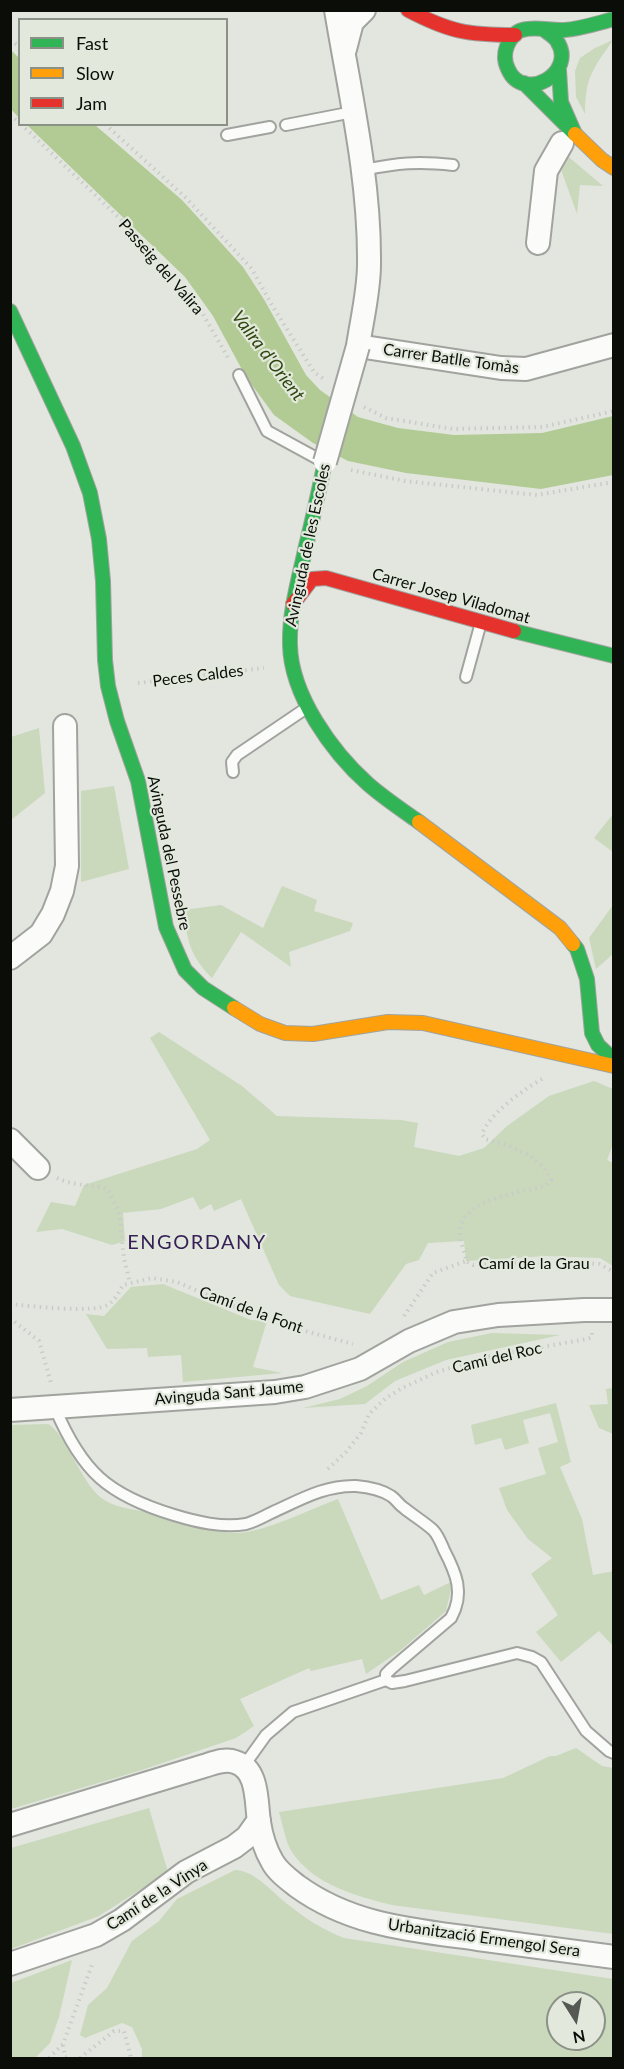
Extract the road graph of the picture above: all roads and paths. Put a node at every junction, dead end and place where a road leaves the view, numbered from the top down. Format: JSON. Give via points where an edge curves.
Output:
{"nodes":[{"id":1,"x":336,"y":10,"type":"edge"},
{"id":2,"x":364,"y":10,"type":"edge"},
{"id":3,"x":408,"y":10,"type":"edge"},
{"id":4,"x":609,"y":20,"type":"edge"},
{"id":5,"x":443,"y":27,"type":"junction"},
{"id":6,"x":543,"y":29,"type":"junction"},
{"id":7,"x":515,"y":34,"type":"junction"},
{"id":8,"x":474,"y":48,"type":"dead end"},
{"id":9,"x":562,"y":54,"type":"junction"},
{"id":10,"x":559,"y":70,"type":"junction"},
{"id":11,"x":346,"y":72,"type":"junction"},
{"id":12,"x":524,"y":83,"type":"junction"},
{"id":13,"x":353,"y":112,"type":"junction"},
{"id":14,"x":286,"y":125,"type":"dead end"},
{"id":15,"x":22,"y":126,"type":"edge"},
{"id":16,"x":107,"y":126,"type":"edge"},
{"id":17,"x":270,"y":127,"type":"dead end"},
{"id":18,"x":227,"y":135,"type":"dead end"},
{"id":19,"x":568,"y":139,"type":"junction"},
{"id":20,"x":453,"y":165,"type":"dead end"},
{"id":21,"x":614,"y":168,"type":"edge"},
{"id":22,"x":363,"y":170,"type":"junction"},
{"id":23,"x":538,"y":243,"type":"dead end"},
{"id":24,"x":10,"y":311,"type":"edge"},
{"id":25,"x":614,"y":345,"type":"edge"},
{"id":26,"x":358,"y":346,"type":"junction"},
{"id":27,"x":314,"y":372,"type":"dead end"},
{"id":28,"x":239,"y":375,"type":"joint"},
{"id":29,"x":614,"y":411,"type":"edge"},
{"id":30,"x":386,"y":418,"type":"dead end"},
{"id":31,"x":325,"y":462,"type":"junction"},
{"id":32,"x":350,"y":469,"type":"dead end"},
{"id":33,"x":614,"y":482,"type":"edge"},
{"id":34,"x":292,"y":605,"type":"junction"},
{"id":35,"x":481,"y":623,"type":"junction"},
{"id":36,"x":614,"y":656,"type":"edge"},
{"id":37,"x":271,"y":667,"type":"dead end"},
{"id":38,"x":466,"y":677,"type":"dead end"},
{"id":39,"x":136,"y":683,"type":"dead end"},
{"id":40,"x":308,"y":707,"type":"junction"},
{"id":41,"x":65,"y":726,"type":"dead end"},
{"id":42,"x":233,"y":772,"type":"dead end"},
{"id":43,"x":10,"y":958,"type":"edge"},
{"id":44,"x":589,"y":1010,"type":"junction"},
{"id":45,"x":580,"y":1029,"type":"dead end"},
{"id":46,"x":568,"y":1039,"type":"dead end"},
{"id":47,"x":547,"y":1051,"type":"junction"},
{"id":48,"x":614,"y":1060,"type":"edge"},
{"id":49,"x":614,"y":1066,"type":"edge"},
{"id":50,"x":550,"y":1075,"type":"dead end"},
{"id":51,"x":10,"y":1140,"type":"edge"},
{"id":52,"x":38,"y":1168,"type":"joint"},
{"id":53,"x":466,"y":1261,"type":"junction"},
{"id":54,"x":614,"y":1272,"type":"edge"},
{"id":55,"x":130,"y":1283,"type":"junction"},
{"id":56,"x":10,"y":1305,"type":"edge"},
{"id":57,"x":614,"y":1310,"type":"edge"},
{"id":58,"x":10,"y":1318,"type":"edge"},
{"id":59,"x":400,"y":1325,"type":"dead end"},
{"id":60,"x":586,"y":1326,"type":"dead end"},
{"id":61,"x":358,"y":1346,"type":"dead end"},
{"id":62,"x":55,"y":1408,"type":"junction"},
{"id":63,"x":10,"y":1410,"type":"edge"},
{"id":64,"x":309,"y":1494,"type":"junction"},
{"id":65,"x":386,"y":1680,"type":"junction"},
{"id":66,"x":614,"y":1753,"type":"edge"},
{"id":67,"x":249,"y":1776,"type":"junction"},
{"id":68,"x":259,"y":1821,"type":"junction"},
{"id":69,"x":10,"y":1825,"type":"edge"},
{"id":70,"x":96,"y":1935,"type":"junction"},
{"id":71,"x":614,"y":1957,"type":"edge"},
{"id":72,"x":10,"y":1964,"type":"edge"},
{"id":73,"x":63,"y":2044,"type":"junction"},
{"id":74,"x":49,"y":2058,"type":"edge"},
{"id":75,"x":70,"y":2058,"type":"edge"},
{"id":76,"x":80,"y":2058,"type":"edge"},
{"id":77,"x":131,"y":2058,"type":"edge"}],
"edges":[{"from":1,"to":11,"type":"street","name":"Avinguda de les Escoles"},
{"from":2,"to":11,"type":"street","via":[[352,22],[347,35]]},
{"from":3,"to":5,"type":"main road"},
{"from":4,"to":6,"type":"main road","via":[[562,30]]},
{"from":4,"to":9,"type":"main road","via":[[583,30]]},
{"from":5,"to":7,"type":"main road","via":[[464,33]]},
{"from":5,"to":8,"type":"main road"},
{"from":6,"to":7,"type":"main road","via":[[528,28]]},
{"from":6,"to":9,"type":"main road","via":[[556,39]]},
{"from":7,"to":12,"type":"main road","via":[[500,63]]},
{"from":9,"to":10,"type":"main road"},
{"from":10,"to":12,"type":"main road","via":[[544,83]]},
{"from":10,"to":19,"type":"main road"},
{"from":11,"to":13,"type":"street","name":"Avinguda de les Escoles"},
{"from":12,"to":19,"type":"main road"},
{"from":13,"to":14,"type":"lane"},
{"from":13,"to":22,"type":"street","name":"Avinguda de les Escoles"},
{"from":15,"to":28,"type":"path","name":"Passeig del Valira","via":[[158,259],[197,304]]},
{"from":16,"to":27,"type":"path","via":[[186,198],[252,268]]},
{"from":17,"to":18,"type":"lane"},
{"from":19,"to":21,"type":"main road"},
{"from":19,"to":23,"type":"street","via":[[546,171]]},
{"from":20,"to":22,"type":"lane","via":[[398,163]]},
{"from":22,"to":26,"type":"street","name":"Avinguda de les Escoles","via":[[369,267]]},
{"from":24,"to":47,"type":"main road","name":"Avinguda del Pessebre","via":[[73,446],[90,493],[103,581],[108,686],[138,781],[166,927],[185,970],[203,988],[260,1024],[285,1033],[299,1035],[412,1022]]},
{"from":25,"to":26,"type":"street","name":"Carrer Batlle Tomàs","via":[[526,369]]},
{"from":26,"to":31,"type":"street","name":"Avinguda de les Escoles","bridge":true},
{"from":28,"to":31,"type":"lane","via":[[267,431]]},
{"from":29,"to":30,"type":"path","via":[[542,428],[453,429]]},
{"from":31,"to":34,"type":"main road","name":"Avinguda de les Escoles"},
{"from":32,"to":33,"type":"path","via":[[405,481],[537,495]]},
{"from":34,"to":35,"type":"main road","name":"Carrer Josep Viladomat","via":[[312,579],[326,578]]},
{"from":34,"to":40,"type":"main road","name":"Avinguda de les Escoles","via":[[291,664]]},
{"from":35,"to":36,"type":"main road","name":"Carrer Josep Viladomat"},
{"from":35,"to":38,"type":"lane"},
{"from":37,"to":39,"type":"path","name":"Peces Caldes"},
{"from":40,"to":42,"type":"lane","via":[[237,755],[232,762]]},
{"from":40,"to":44,"type":"main road","name":"Avinguda de les Escoles","via":[[347,762],[368,784],[561,928],[577,949],[587,979]]},
{"from":41,"to":43,"type":"street","via":[[67,866],[62,891],[41,934]]},
{"from":44,"to":45,"type":"main road"},
{"from":44,"to":48,"type":"main road","name":"Avinguda de les Escoles","via":[[598,1045]]},
{"from":46,"to":47,"type":"main road"},
{"from":47,"to":49,"type":"main road","name":"Avinguda del Pessebre"},
{"from":50,"to":53,"type":"path","name":"Camí de la Grau","via":[[513,1099],[486,1124],[482,1134],[485,1139],[527,1154],[539,1162],[551,1180],[545,1186],[481,1203],[467,1212],[460,1232]]},
{"from":51,"to":52,"type":"street"},
{"from":52,"to":55,"type":"path","via":[[67,1183],[107,1189],[118,1211]]},
{"from":53,"to":54,"type":"path","name":"Camí de la Grau","via":[[472,1265],[600,1264]]},
{"from":53,"to":59,"type":"path","via":[[433,1273]]},
{"from":55,"to":56,"type":"path","via":[[123,1285],[108,1306]]},
{"from":55,"to":61,"type":"path","name":"Camí de la Font","via":[[152,1278],[177,1282],[233,1306]]},
{"from":57,"to":62,"type":"street","name":"Avinguda Sant Jaume","via":[[508,1314],[454,1322],[417,1337],[360,1369],[305,1387]]},
{"from":58,"to":62,"type":"path","via":[[39,1341]]},
{"from":60,"to":64,"type":"path","name":"Camí del Roc","via":[[592,1337],[587,1339],[486,1357],[437,1372],[386,1398],[369,1414],[361,1433],[317,1479]]},
{"from":62,"to":63,"type":"street","name":"Avinguda Sant Jaume"},
{"from":62,"to":64,"type":"lane","via":[[66,1435],[86,1465],[112,1489],[146,1506],[213,1524],[247,1524]]},
{"from":64,"to":65,"type":"lane","via":[[357,1486],[392,1496],[435,1532],[454,1568],[459,1594],[451,1618],[391,1669]]},
{"from":65,"to":66,"type":"lane","via":[[405,1682],[517,1653],[532,1657],[541,1662],[586,1731]]},
{"from":65,"to":67,"type":"lane","via":[[292,1712],[266,1736]]},
{"from":67,"to":68,"type":"street","name":"Urbanització Ermengol Sera"},
{"from":67,"to":69,"type":"street","via":[[236,1762],[225,1760]]},
{"from":68,"to":70,"type":"street","name":"Camí de la Vinya","via":[[234,1847],[186,1872]]},
{"from":68,"to":71,"type":"street","name":"Urbanització Ermengol Sera","via":[[266,1849],[283,1874],[322,1902],[354,1917],[411,1930]]},
{"from":70,"to":72,"type":"street","name":"Camí de la Vinya"},
{"from":70,"to":73,"type":"path","via":[[94,1959]]},
{"from":73,"to":74,"type":"path"},
{"from":73,"to":75,"type":"path","via":[[65,2057]]},
{"from":76,"to":77,"type":"path","via":[[114,2031],[124,2031]]}]}
